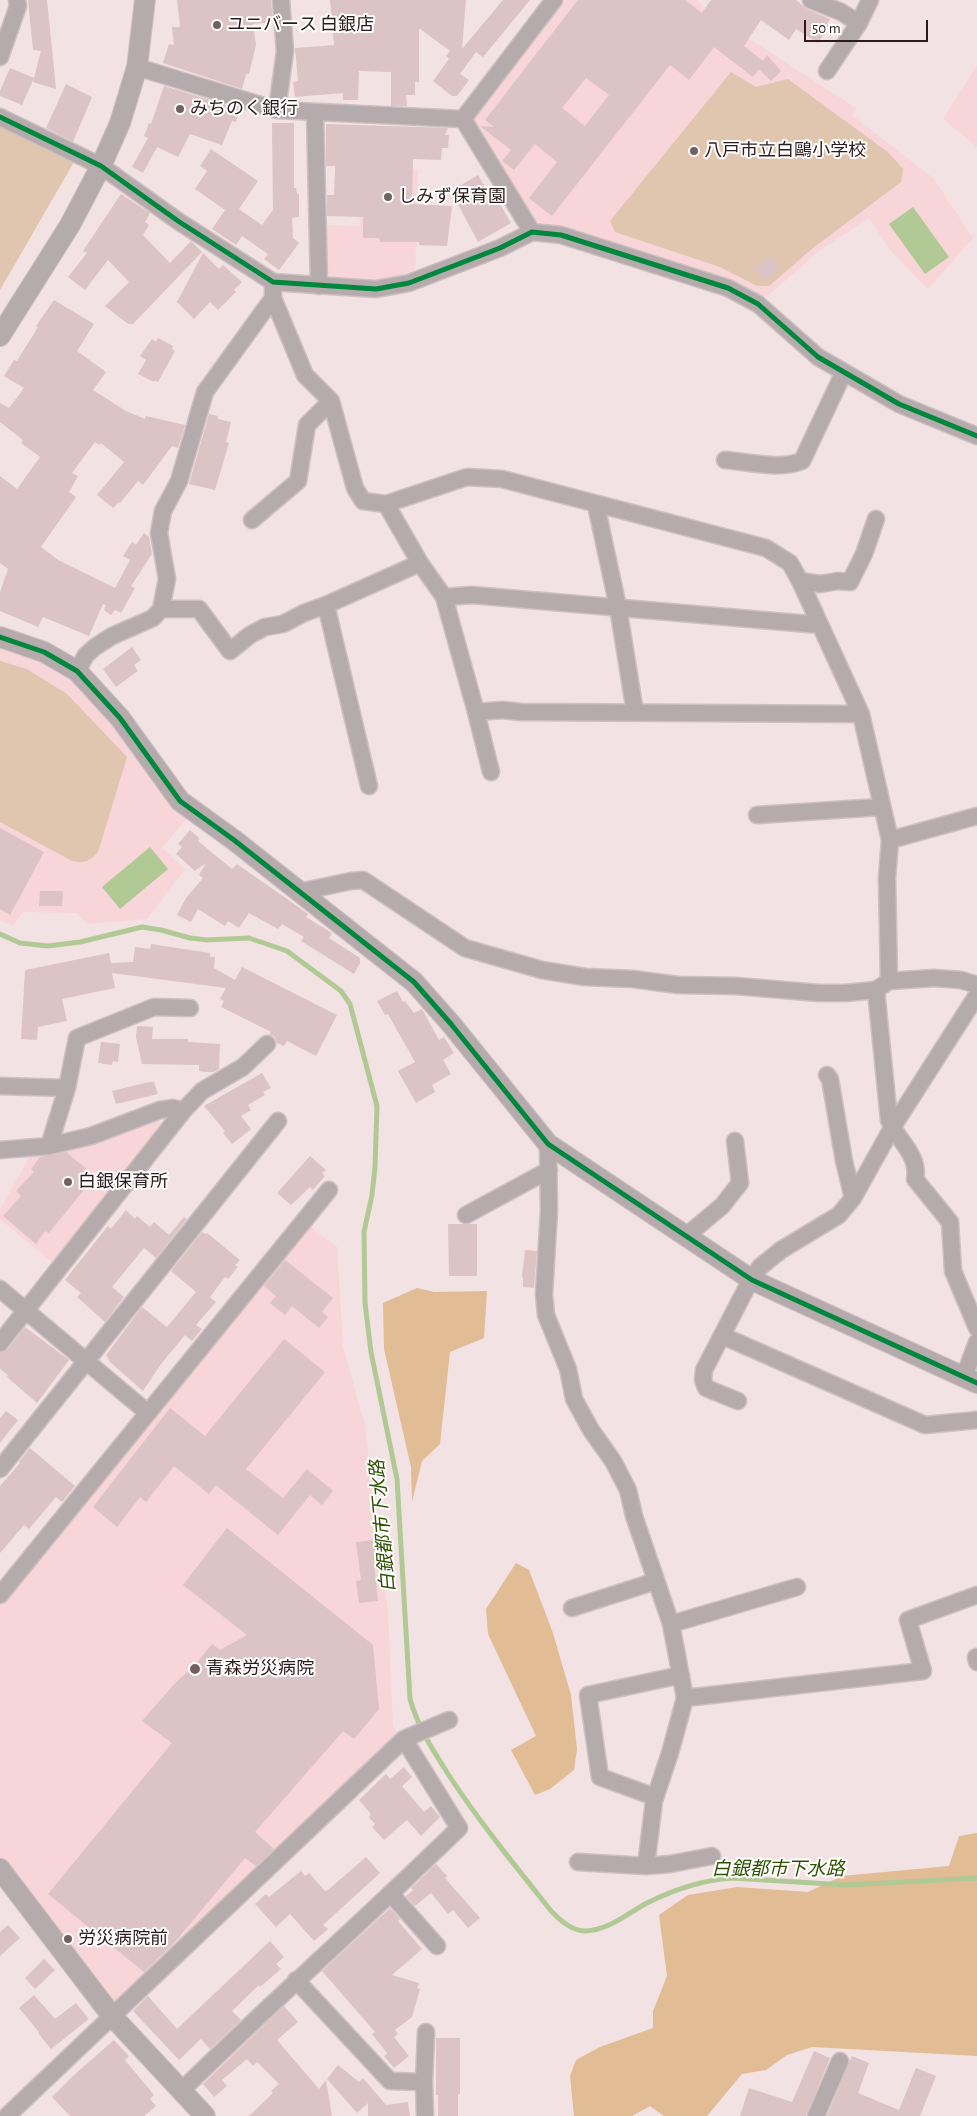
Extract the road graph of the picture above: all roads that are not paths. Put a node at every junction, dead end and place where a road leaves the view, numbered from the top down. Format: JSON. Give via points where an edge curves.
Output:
{"nodes":[{"id":1,"x":17,"y":0,"type":"edge"},
{"id":2,"x":145,"y":0,"type":"edge"},
{"id":3,"x":281,"y":0,"type":"edge"},
{"id":4,"x":554,"y":0,"type":"edge"},
{"id":5,"x":811,"y":0,"type":"edge"},
{"id":6,"x":870,"y":0,"type":"edge"},
{"id":7,"x":859,"y":23,"type":"junction"},
{"id":8,"x":0,"y":57,"type":"edge"},
{"id":9,"x":137,"y":67,"type":"junction"},
{"id":10,"x":827,"y":71,"type":"dead end"},
{"id":11,"x":277,"y":110,"type":"junction"},
{"id":12,"x":315,"y":113,"type":"junction"},
{"id":13,"x":0,"y":117,"type":"edge"},
{"id":14,"x":463,"y":119,"type":"junction"},
{"id":15,"x":101,"y":166,"type":"junction"},
{"id":16,"x":532,"y":232,"type":"junction"},
{"id":17,"x":273,"y":282,"type":"junction"},
{"id":18,"x":319,"y":286,"type":"junction"},
{"id":19,"x":273,"y":298,"type":"junction"},
{"id":20,"x":0,"y":336,"type":"edge"},
{"id":21,"x":844,"y":372,"type":"junction"},
{"id":22,"x":331,"y":401,"type":"junction"},
{"id":23,"x":977,"y":436,"type":"edge"},
{"id":24,"x":725,"y":460,"type":"dead end"},
{"id":25,"x":386,"y":504,"type":"junction"},
{"id":26,"x":596,"y":505,"type":"junction"},
{"id":27,"x":252,"y":520,"type":"dead end"},
{"id":28,"x":876,"y":520,"type":"dead end"},
{"id":29,"x":420,"y":563,"type":"junction"},
{"id":30,"x":800,"y":581,"type":"junction"},
{"id":31,"x":444,"y":597,"type":"junction"},
{"id":32,"x":326,"y":605,"type":"junction"},
{"id":33,"x":618,"y":607,"type":"junction"},
{"id":34,"x":161,"y":609,"type":"junction"},
{"id":35,"x":820,"y":625,"type":"junction"},
{"id":36,"x":0,"y":638,"type":"edge"},
{"id":37,"x":77,"y":671,"type":"junction"},
{"id":38,"x":476,"y":712,"type":"junction"},
{"id":39,"x":635,"y":712,"type":"junction"},
{"id":40,"x":861,"y":714,"type":"junction"},
{"id":41,"x":491,"y":772,"type":"dead end"},
{"id":42,"x":369,"y":786,"type":"dead end"},
{"id":43,"x":881,"y":807,"type":"junction"},
{"id":44,"x":757,"y":815,"type":"dead end"},
{"id":45,"x":977,"y":816,"type":"edge"},
{"id":46,"x":890,"y":840,"type":"junction"},
{"id":47,"x":299,"y":892,"type":"junction"},
{"id":48,"x":977,"y":985,"type":"edge"},
{"id":49,"x":882,"y":986,"type":"junction"},
{"id":50,"x":977,"y":995,"type":"edge"},
{"id":51,"x":190,"y":1008,"type":"dead end"},
{"id":52,"x":267,"y":1044,"type":"dead end"},
{"id":53,"x":827,"y":1075,"type":"dead end"},
{"id":54,"x":0,"y":1086,"type":"edge"},
{"id":55,"x":67,"y":1088,"type":"junction"},
{"id":56,"x":183,"y":1111,"type":"junction"},
{"id":57,"x":278,"y":1121,"type":"dead end"},
{"id":58,"x":892,"y":1128,"type":"junction"},
{"id":59,"x":735,"y":1141,"type":"dead end"},
{"id":60,"x":548,"y":1144,"type":"junction"},
{"id":61,"x":49,"y":1146,"type":"junction"},
{"id":62,"x":0,"y":1150,"type":"edge"},
{"id":63,"x":549,"y":1170,"type":"junction"},
{"id":64,"x":329,"y":1190,"type":"dead end"},
{"id":65,"x":853,"y":1198,"type":"junction"},
{"id":66,"x":466,"y":1215,"type":"dead end"},
{"id":67,"x":686,"y":1236,"type":"junction"},
{"id":68,"x":752,"y":1280,"type":"junction"},
{"id":69,"x":0,"y":1289,"type":"edge"},
{"id":70,"x":26,"y":1312,"type":"junction"},
{"id":71,"x":977,"y":1328,"type":"edge"},
{"id":72,"x":723,"y":1336,"type":"junction"},
{"id":73,"x":977,"y":1342,"type":"edge"},
{"id":74,"x":0,"y":1343,"type":"edge"},
{"id":75,"x":86,"y":1362,"type":"junction"},
{"id":76,"x":971,"y":1380,"type":"edge"},
{"id":77,"x":738,"y":1401,"type":"dead end"},
{"id":78,"x":148,"y":1413,"type":"junction"},
{"id":79,"x":977,"y":1420,"type":"edge"},
{"id":80,"x":0,"y":1469,"type":"edge"},
{"id":81,"x":656,"y":1581,"type":"junction"},
{"id":82,"x":797,"y":1587,"type":"dead end"},
{"id":83,"x":0,"y":1595,"type":"edge"},
{"id":84,"x":977,"y":1595,"type":"edge"},
{"id":85,"x":572,"y":1608,"type":"dead end"},
{"id":86,"x":671,"y":1624,"type":"junction"},
{"id":87,"x":681,"y":1675,"type":"junction"},
{"id":88,"x":685,"y":1698,"type":"junction"},
{"id":89,"x":449,"y":1720,"type":"dead end"},
{"id":90,"x":404,"y":1739,"type":"junction"},
{"id":91,"x":655,"y":1797,"type":"junction"},
{"id":92,"x":712,"y":1856,"type":"dead end"},
{"id":93,"x":578,"y":1862,"type":"dead end"},
{"id":94,"x":646,"y":1866,"type":"junction"},
{"id":95,"x":0,"y":1869,"type":"edge"},
{"id":96,"x":391,"y":1894,"type":"junction"},
{"id":97,"x":437,"y":1946,"type":"dead end"},
{"id":98,"x":296,"y":1980,"type":"junction"},
{"id":99,"x":112,"y":2016,"type":"junction"},
{"id":100,"x":426,"y":2032,"type":"dead end"},
{"id":101,"x":840,"y":2061,"type":"dead end"},
{"id":102,"x":424,"y":2082,"type":"junction"},
{"id":103,"x":182,"y":2090,"type":"junction"},
{"id":104,"x":7,"y":2116,"type":"edge"},
{"id":105,"x":206,"y":2116,"type":"edge"},
{"id":106,"x":425,"y":2116,"type":"edge"},
{"id":107,"x":816,"y":2116,"type":"edge"}],
"edges":[{"from":1,"to":8,"type":"street","via":[[18,6]]},
{"from":2,"to":9,"type":"street"},
{"from":3,"to":11,"type":"street","via":[[285,52]]},
{"from":4,"to":14,"type":"street"},
{"from":5,"to":7,"type":"street"},
{"from":6,"to":7,"type":"street"},
{"from":7,"to":10,"type":"street"},
{"from":9,"to":11,"type":"street"},
{"from":9,"to":15,"type":"street","via":[[120,123]]},
{"from":11,"to":12,"type":"street"},
{"from":12,"to":14,"type":"street"},
{"from":12,"to":18,"type":"street"},
{"from":13,"to":15,"type":"street"},
{"from":14,"to":16,"type":"street"},
{"from":15,"to":17,"type":"street","via":[[178,222]]},
{"from":15,"to":20,"type":"street","via":[[70,225]]},
{"from":16,"to":18,"type":"street","via":[[500,248],[409,283],[376,289]]},
{"from":16,"to":21,"type":"street","via":[[561,235],[728,288],[758,304],[818,357]]},
{"from":17,"to":18,"type":"street"},
{"from":17,"to":19,"type":"street"},
{"from":19,"to":22,"type":"street","via":[[305,375]]},
{"from":19,"to":34,"type":"street","via":[[205,392],[179,481],[164,511],[159,533],[167,579]]},
{"from":21,"to":23,"type":"street","via":[[899,404]]},
{"from":21,"to":24,"type":"street","via":[[802,461],[792,465],[773,465]]},
{"from":22,"to":25,"type":"street","via":[[355,488],[363,501]]},
{"from":22,"to":27,"type":"street","via":[[307,425],[298,481]]},
{"from":25,"to":26,"type":"street","via":[[467,476],[502,479]]},
{"from":25,"to":29,"type":"street"},
{"from":26,"to":30,"type":"street","via":[[766,548],[790,563]]},
{"from":26,"to":33,"type":"street"},
{"from":28,"to":30,"type":"street","via":[[850,582],[820,584]]},
{"from":29,"to":31,"type":"street"},
{"from":29,"to":32,"type":"street"},
{"from":30,"to":35,"type":"street"},
{"from":31,"to":33,"type":"street","via":[[472,596]]},
{"from":31,"to":38,"type":"street"},
{"from":32,"to":34,"type":"street","via":[[284,624],[265,627],[230,651],[199,609]]},
{"from":32,"to":42,"type":"street"},
{"from":33,"to":35,"type":"street"},
{"from":33,"to":39,"type":"street"},
{"from":34,"to":37,"type":"street","via":[[154,618],[95,647]]},
{"from":35,"to":40,"type":"street"},
{"from":36,"to":37,"type":"street","via":[[44,652]]},
{"from":37,"to":47,"type":"street","via":[[120,718],[180,801]]},
{"from":38,"to":39,"type":"street"},
{"from":38,"to":41,"type":"street"},
{"from":39,"to":40,"type":"street"},
{"from":40,"to":43,"type":"street"},
{"from":43,"to":44,"type":"street"},
{"from":43,"to":46,"type":"street"},
{"from":45,"to":46,"type":"street"},
{"from":46,"to":49,"type":"street"},
{"from":47,"to":49,"type":"street","via":[[363,880],[465,948],[550,972],[678,985],[819,993],[845,993]]},
{"from":47,"to":60,"type":"street","via":[[414,982]]},
{"from":48,"to":49,"type":"street","via":[[934,978]]},
{"from":49,"to":58,"type":"street"},
{"from":50,"to":58,"type":"street"},
{"from":51,"to":55,"type":"street","via":[[154,1007],[77,1038]]},
{"from":52,"to":56,"type":"street","via":[[243,1067],[202,1092]]},
{"from":53,"to":65,"type":"street"},
{"from":54,"to":55,"type":"street"},
{"from":55,"to":61,"type":"street"},
{"from":56,"to":61,"type":"street","via":[[173,1108],[160,1110],[91,1136]]},
{"from":56,"to":70,"type":"street"},
{"from":57,"to":75,"type":"street"},
{"from":58,"to":65,"type":"street"},
{"from":58,"to":71,"type":"street","via":[[908,1147],[915,1179],[950,1222],[953,1270]]},
{"from":59,"to":67,"type":"street","via":[[740,1183],[722,1206]]},
{"from":60,"to":63,"type":"street"},
{"from":60,"to":67,"type":"street"},
{"from":61,"to":62,"type":"street"},
{"from":63,"to":66,"type":"street"},
{"from":63,"to":81,"type":"street","via":[[546,1315],[568,1369],[574,1399],[628,1490]]},
{"from":64,"to":78,"type":"street"},
{"from":65,"to":68,"type":"street","via":[[839,1215],[781,1250],[760,1267]]},
{"from":67,"to":68,"type":"street"},
{"from":68,"to":72,"type":"street"},
{"from":68,"to":76,"type":"street"},
{"from":69,"to":70,"type":"street"},
{"from":70,"to":74,"type":"street"},
{"from":70,"to":75,"type":"street"},
{"from":72,"to":77,"type":"street","via":[[704,1370],[703,1380],[706,1388]]},
{"from":72,"to":79,"type":"street","via":[[925,1425]]},
{"from":73,"to":76,"type":"street"},
{"from":75,"to":78,"type":"street"},
{"from":75,"to":80,"type":"street"},
{"from":78,"to":83,"type":"street"},
{"from":81,"to":85,"type":"street"},
{"from":81,"to":86,"type":"street"},
{"from":82,"to":86,"type":"street"},
{"from":84,"to":88,"type":"street","via":[[908,1620],[923,1671]]},
{"from":86,"to":87,"type":"street"},
{"from":87,"to":88,"type":"street"},
{"from":87,"to":91,"type":"street","via":[[588,1695],[600,1777]]},
{"from":88,"to":91,"type":"street"},
{"from":89,"to":90,"type":"street"},
{"from":90,"to":96,"type":"street","via":[[459,1828]]},
{"from":90,"to":99,"type":"street"},
{"from":91,"to":94,"type":"street"},
{"from":92,"to":94,"type":"street"},
{"from":93,"to":94,"type":"street"},
{"from":95,"to":99,"type":"street"},
{"from":96,"to":97,"type":"street"},
{"from":96,"to":98,"type":"street"},
{"from":98,"to":102,"type":"street","via":[[390,2081]]},
{"from":98,"to":103,"type":"street"},
{"from":99,"to":103,"type":"street"},
{"from":99,"to":104,"type":"street"},
{"from":100,"to":102,"type":"street"},
{"from":101,"to":107,"type":"street"},
{"from":102,"to":106,"type":"street"},
{"from":103,"to":105,"type":"street"}]}
